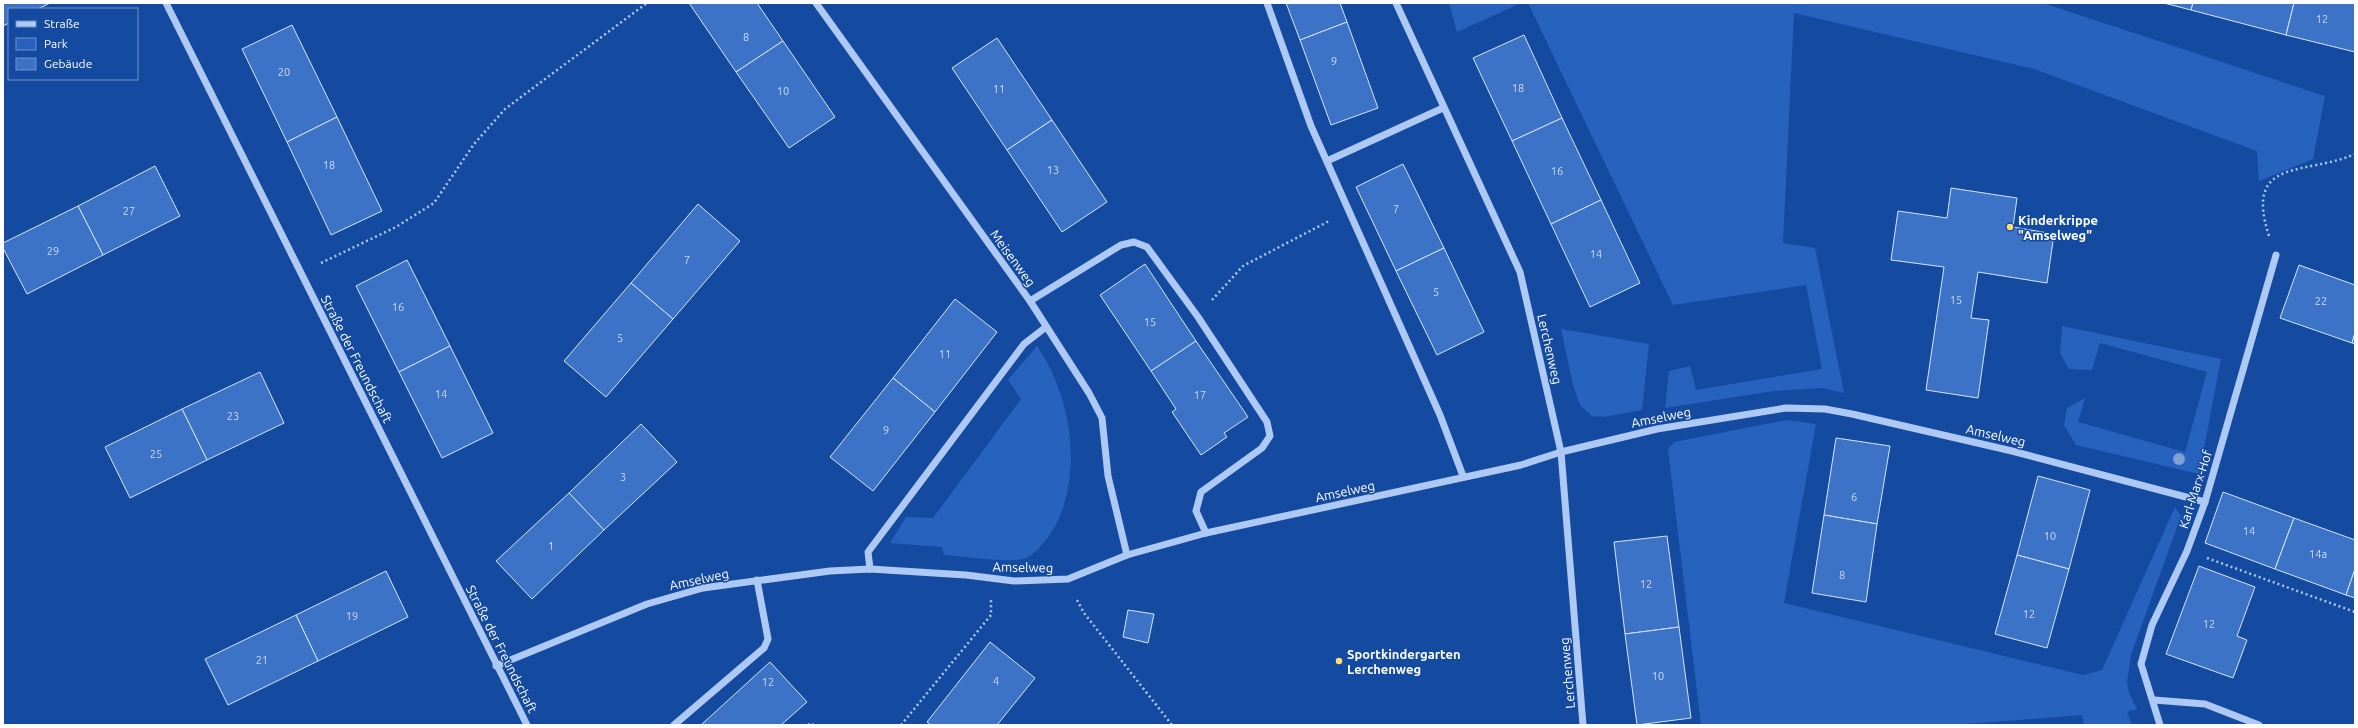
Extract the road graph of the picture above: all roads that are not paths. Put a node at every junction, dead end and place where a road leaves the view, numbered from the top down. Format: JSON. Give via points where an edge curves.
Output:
{"nodes":[{"id":1,"x":166,"y":3,"type":"edge"},
{"id":2,"x":816,"y":3,"type":"edge"},
{"id":3,"x":1267,"y":3,"type":"edge"},
{"id":4,"x":1396,"y":3,"type":"edge"},
{"id":5,"x":1443,"y":108,"type":"junction"},
{"id":6,"x":1327,"y":162,"type":"junction"},
{"id":7,"x":2276,"y":255,"type":"road end"},
{"id":8,"x":1030,"y":301,"type":"junction"},
{"id":9,"x":1046,"y":327,"type":"junction"},
{"id":10,"x":1561,"y":452,"type":"junction"},
{"id":11,"x":1463,"y":476,"type":"junction"},
{"id":12,"x":2205,"y":502,"type":"junction"},
{"id":13,"x":1206,"y":533,"type":"junction"},
{"id":14,"x":1127,"y":555,"type":"junction"},
{"id":15,"x":870,"y":568,"type":"junction"},
{"id":16,"x":757,"y":580,"type":"junction"},
{"id":17,"x":496,"y":666,"type":"junction"},
{"id":18,"x":2154,"y":700,"type":"junction"},
{"id":19,"x":527,"y":725,"type":"edge"},
{"id":20,"x":674,"y":725,"type":"edge"},
{"id":21,"x":1583,"y":725,"type":"edge"},
{"id":22,"x":2160,"y":725,"type":"edge"},
{"id":23,"x":2259,"y":725,"type":"edge"}],
"edges":[{"from":1,"to":17,"type":"street","name":"Straße der Freundschaft"},
{"from":2,"to":8,"type":"street","name":"Meisenweg"},
{"from":3,"to":6,"type":"street","via":[[1311,126]]},
{"from":4,"to":5,"type":"street","name":"Lerchenweg"},
{"from":5,"to":6,"type":"street"},
{"from":5,"to":10,"type":"street","name":"Lerchenweg","via":[[1520,272]]},
{"from":6,"to":11,"type":"street","via":[[1440,415]]},
{"from":7,"to":12,"type":"street","name":"Karl-Marx-Hof"},
{"from":8,"to":9,"type":"street","name":"Meisenweg"},
{"from":8,"to":13,"type":"street","via":[[1121,245],[1134,242],[1147,247],[1198,317],[1266,422],[1270,436],[1262,448],[1201,492],[1196,510]]},
{"from":9,"to":14,"type":"street","name":"Meisenweg","via":[[1089,393],[1102,418],[1108,476]]},
{"from":9,"to":15,"type":"street","via":[[1024,344],[868,552]]},
{"from":10,"to":11,"type":"street","name":"Amselweg","via":[[1521,465]]},
{"from":10,"to":12,"type":"street","name":"Amselweg","via":[[1657,429],[1804,407],[1852,414],[2012,451]]},
{"from":10,"to":21,"type":"street","name":"Lerchenweg"},
{"from":11,"to":13,"type":"street","name":"Amselweg","via":[[1388,495]]},
{"from":12,"to":18,"type":"street","name":"Karl-Marx-Hof","via":[[2187,551],[2152,625],[2141,664]]},
{"from":13,"to":14,"type":"street","name":"Amselweg"},
{"from":14,"to":15,"type":"street","name":"Amselweg","via":[[1068,579],[1042,582]]},
{"from":15,"to":16,"type":"street","name":"Amselweg"},
{"from":16,"to":17,"type":"street","name":"Amselweg","via":[[703,588],[647,604]]},
{"from":16,"to":20,"type":"street","via":[[768,639],[764,648]]},
{"from":17,"to":19,"type":"street","name":"Straße der Freundschaft"},
{"from":18,"to":22,"type":"street","name":"Karl-Marx-Hof"},
{"from":18,"to":23,"type":"street","via":[[2205,704]]}]}
